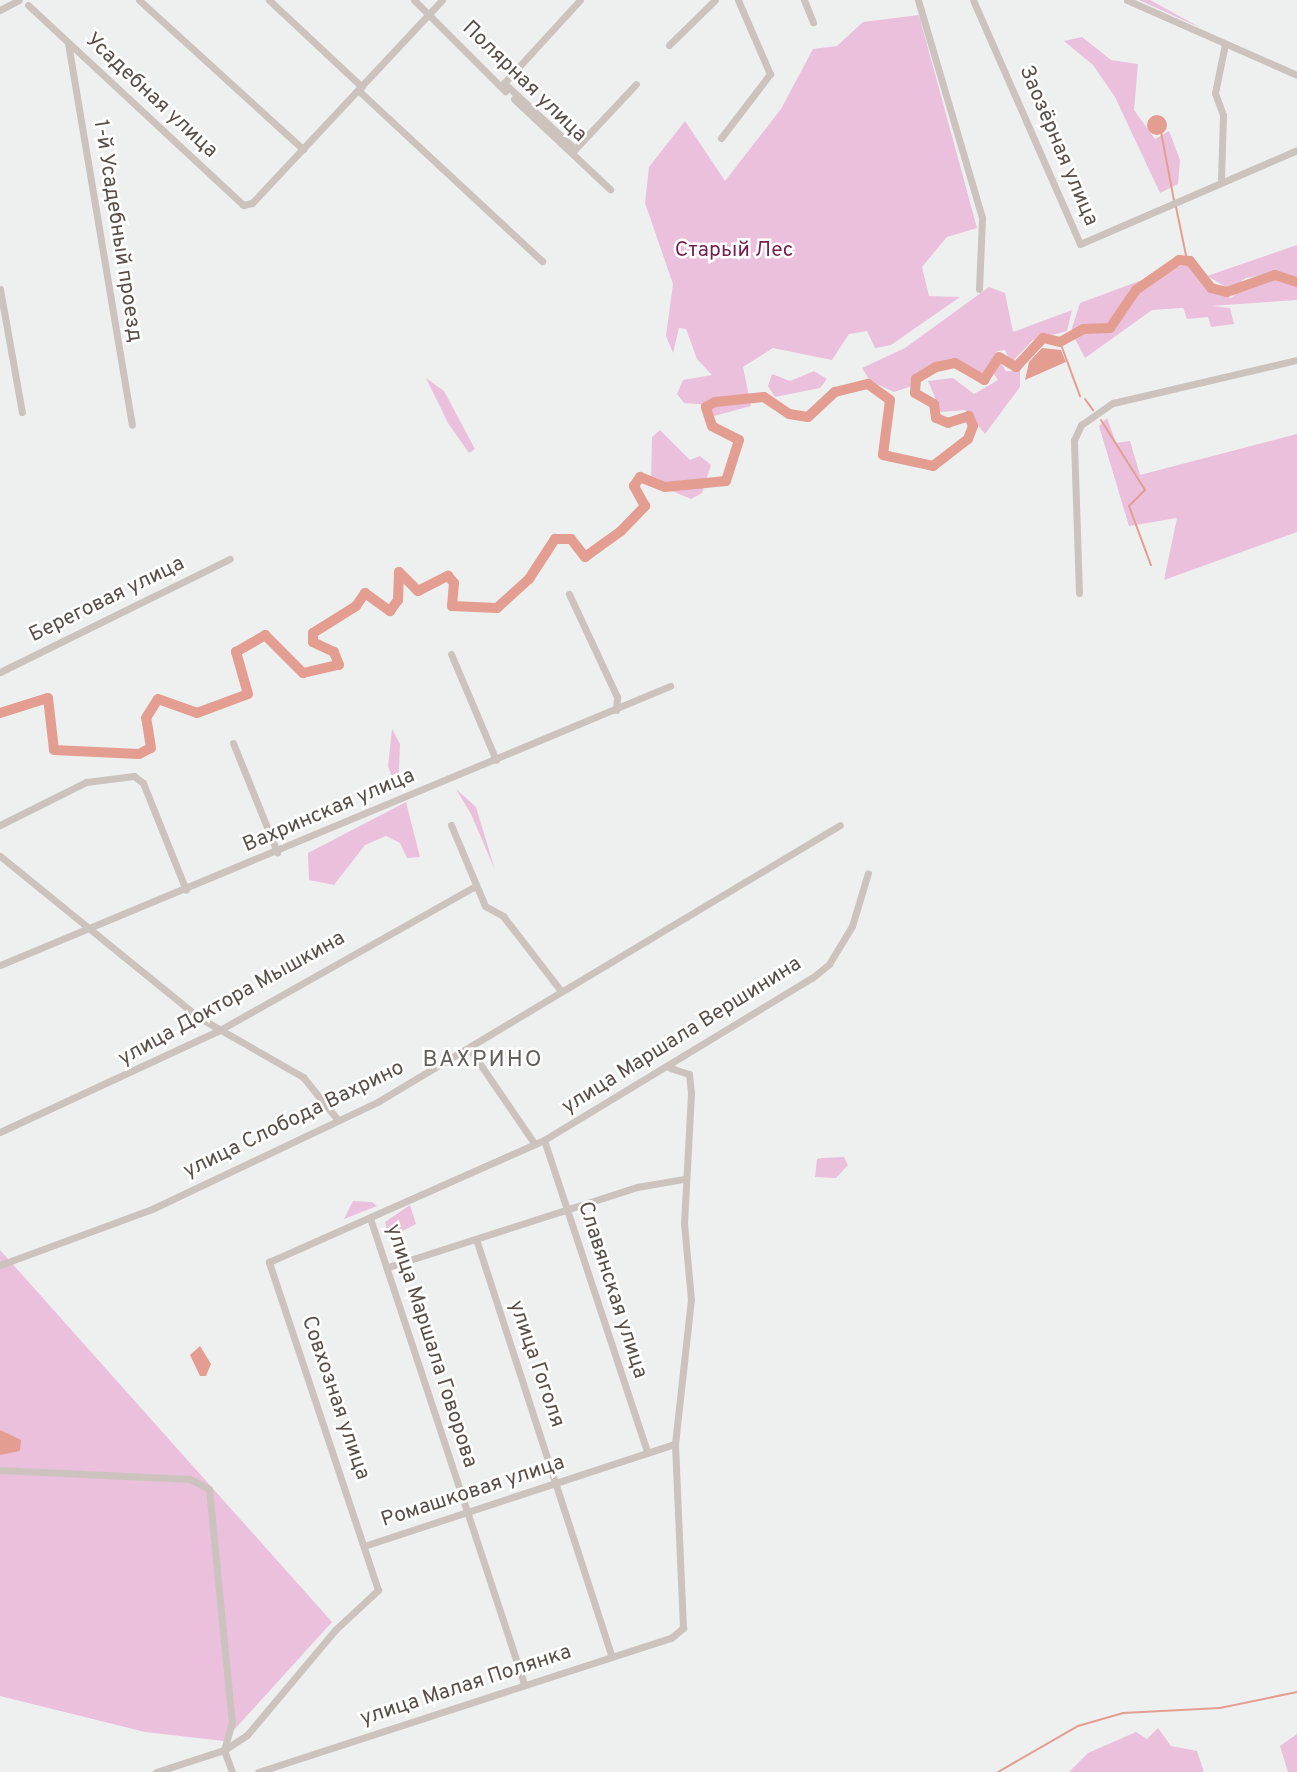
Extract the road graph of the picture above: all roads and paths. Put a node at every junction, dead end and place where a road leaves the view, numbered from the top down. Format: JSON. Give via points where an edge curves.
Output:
{"nodes":[{"id":1,"x":19,"y":0,"type":"edge"},
{"id":2,"x":139,"y":0,"type":"edge"},
{"id":3,"x":269,"y":0,"type":"edge"},
{"id":4,"x":414,"y":0,"type":"edge"},
{"id":5,"x":442,"y":0,"type":"edge"},
{"id":6,"x":580,"y":0,"type":"edge"},
{"id":7,"x":715,"y":0,"type":"edge"},
{"id":8,"x":738,"y":0,"type":"edge"},
{"id":9,"x":804,"y":0,"type":"edge"},
{"id":10,"x":918,"y":0,"type":"edge"},
{"id":11,"x":973,"y":0,"type":"edge"},
{"id":12,"x":1127,"y":0,"type":"edge"},
{"id":13,"x":28,"y":5,"type":"dead end"},
{"id":14,"x":0,"y":10,"type":"edge"},
{"id":15,"x":429,"y":14,"type":"junction"},
{"id":16,"x":813,"y":22,"type":"dead end"},
{"id":17,"x":68,"y":42,"type":"junction"},
{"id":18,"x":1225,"y":44,"type":"junction"},
{"id":19,"x":669,"y":45,"type":"dead end"},
{"id":20,"x":1297,"y":75,"type":"edge"},
{"id":21,"x":636,"y":84,"type":"dead end"},
{"id":22,"x":361,"y":89,"type":"junction"},
{"id":23,"x":721,"y":138,"type":"dead end"},
{"id":24,"x":303,"y":149,"type":"junction"},
{"id":25,"x":1297,"y":150,"type":"edge"},
{"id":26,"x":1221,"y":179,"type":"junction"},
{"id":27,"x":610,"y":190,"type":"dead end"},
{"id":28,"x":542,"y":261,"type":"dead end"},
{"id":29,"x":0,"y":289,"type":"edge"},
{"id":30,"x":979,"y":289,"type":"dead end"},
{"id":31,"x":1297,"y":360,"type":"edge"},
{"id":32,"x":22,"y":412,"type":"dead end"},
{"id":33,"x":132,"y":425,"type":"dead end"},
{"id":34,"x":230,"y":559,"type":"dead end"},
{"id":35,"x":1079,"y":593,"type":"dead end"},
{"id":36,"x":569,"y":594,"type":"dead end"},
{"id":37,"x":451,"y":654,"type":"dead end"},
{"id":38,"x":0,"y":671,"type":"edge"},
{"id":39,"x":670,"y":686,"type":"dead end"},
{"id":40,"x":616,"y":710,"type":"junction"},
{"id":41,"x":233,"y":743,"type":"dead end"},
{"id":42,"x":496,"y":760,"type":"junction"},
{"id":43,"x":0,"y":825,"type":"edge"},
{"id":44,"x":451,"y":825,"type":"dead end"},
{"id":45,"x":840,"y":825,"type":"dead end"},
{"id":46,"x":277,"y":852,"type":"junction"},
{"id":47,"x":0,"y":856,"type":"edge"},
{"id":48,"x":868,"y":873,"type":"dead end"},
{"id":49,"x":475,"y":887,"type":"junction"},
{"id":50,"x":186,"y":890,"type":"junction"},
{"id":51,"x":89,"y":930,"type":"junction"},
{"id":52,"x":0,"y":965,"type":"edge"},
{"id":53,"x":561,"y":991,"type":"junction"},
{"id":54,"x":218,"y":1031,"type":"junction"},
{"id":55,"x":469,"y":1048,"type":"junction"},
{"id":56,"x":669,"y":1068,"type":"junction"},
{"id":57,"x":338,"y":1120,"type":"junction"},
{"id":58,"x":0,"y":1132,"type":"edge"},
{"id":59,"x":544,"y":1140,"type":"junction"},
{"id":60,"x":534,"y":1143,"type":"junction"},
{"id":61,"x":684,"y":1179,"type":"junction"},
{"id":62,"x":568,"y":1210,"type":"junction"},
{"id":63,"x":370,"y":1218,"type":"junction"},
{"id":64,"x":477,"y":1242,"type":"junction"},
{"id":65,"x":269,"y":1262,"type":"joint"},
{"id":66,"x":0,"y":1265,"type":"edge"},
{"id":67,"x":388,"y":1267,"type":"junction"},
{"id":68,"x":675,"y":1444,"type":"junction"},
{"id":69,"x":647,"y":1451,"type":"junction"},
{"id":70,"x":0,"y":1470,"type":"edge"},
{"id":71,"x":559,"y":1482,"type":"junction"},
{"id":72,"x":468,"y":1516,"type":"junction"},
{"id":73,"x":367,"y":1545,"type":"junction"},
{"id":74,"x":612,"y":1657,"type":"junction"},
{"id":75,"x":524,"y":1684,"type":"junction"},
{"id":76,"x":224,"y":1750,"type":"junction"},
{"id":77,"x":156,"y":1772,"type":"edge"},
{"id":78,"x":232,"y":1772,"type":"edge"},
{"id":79,"x":258,"y":1772,"type":"edge"}],
"edges":[{"from":1,"to":14,"type":"street"},
{"from":2,"to":24,"type":"street"},
{"from":3,"to":22,"type":"street"},
{"from":4,"to":15,"type":"street","name":"Полярная улица"},
{"from":5,"to":15,"type":"street"},
{"from":6,"to":21,"type":"street","name":"Полярная улица","via":[[504,83],[575,149]]},
{"from":7,"to":19,"type":"street"},
{"from":8,"to":23,"type":"street","via":[[771,74]]},
{"from":9,"to":16,"type":"street"},
{"from":10,"to":30,"type":"street","via":[[982,218]]},
{"from":11,"to":26,"type":"street","name":"Заозёрная улица","via":[[1080,244]]},
{"from":12,"to":18,"type":"street"},
{"from":13,"to":17,"type":"street","name":"Усадебная улица"},
{"from":15,"to":22,"type":"street"},
{"from":15,"to":27,"type":"street","name":"Полярная улица"},
{"from":17,"to":24,"type":"street","name":"Усадебная улица","via":[[237,201],[252,203]]},
{"from":17,"to":33,"type":"street","name":"1-й Усадебный проезд"},
{"from":18,"to":20,"type":"street"},
{"from":18,"to":26,"type":"street","via":[[1215,93],[1223,116]]},
{"from":22,"to":24,"type":"street"},
{"from":22,"to":28,"type":"street"},
{"from":25,"to":26,"type":"street","name":"Заозёрная улица"},
{"from":29,"to":32,"type":"street"},
{"from":31,"to":35,"type":"street","via":[[1113,403],[1081,425],[1074,440]]},
{"from":34,"to":38,"type":"street","name":"Береговая улица"},
{"from":36,"to":40,"type":"street","via":[[617,697]]},
{"from":37,"to":42,"type":"street"},
{"from":39,"to":40,"type":"street","name":"Вахринская улица"},
{"from":40,"to":42,"type":"street","name":"Вахринская улица"},
{"from":41,"to":46,"type":"street"},
{"from":42,"to":46,"type":"street","name":"Вахринская улица"},
{"from":43,"to":50,"type":"street","via":[[86,782],[134,776],[143,783]]},
{"from":44,"to":49,"type":"street"},
{"from":45,"to":53,"type":"street","name":"улица Слобода Вахрино"},
{"from":46,"to":50,"type":"street","name":"Вахринская улица"},
{"from":47,"to":51,"type":"street"},
{"from":48,"to":56,"type":"street","name":"улица Маршала Вершинина","via":[[852,926],[829,964]]},
{"from":49,"to":53,"type":"street"},
{"from":49,"to":54,"type":"street","name":"улица Доктора Мышкина"},
{"from":50,"to":51,"type":"street","name":"Вахринская улица"},
{"from":51,"to":52,"type":"street","name":"Вахринская улица"},
{"from":51,"to":54,"type":"street"},
{"from":53,"to":55,"type":"street","name":"улица Слобода Вахрино"},
{"from":54,"to":57,"type":"street","via":[[303,1077]]},
{"from":54,"to":58,"type":"street","name":"улица Доктора Мышкина"},
{"from":55,"to":57,"type":"street","name":"улица Слобода Вахрино"},
{"from":55,"to":60,"type":"street"},
{"from":56,"to":59,"type":"street","name":"улица Маршала Вершинина"},
{"from":56,"to":61,"type":"street","via":[[689,1074]]},
{"from":57,"to":66,"type":"street","name":"улица Слобода Вахрино","via":[[152,1209]]},
{"from":59,"to":60,"type":"street","name":"улица Маршала Вершинина"},
{"from":59,"to":62,"type":"street","name":"Славянская улица"},
{"from":60,"to":63,"type":"street","name":"улица Маршала Вершинина"},
{"from":61,"to":62,"type":"street"},
{"from":61,"to":68,"type":"street","via":[[691,1300]]},
{"from":62,"to":64,"type":"street"},
{"from":62,"to":69,"type":"street","name":"Славянская улица"},
{"from":63,"to":65,"type":"street","name":"улица Маршала Вершинина"},
{"from":63,"to":67,"type":"street","name":"улица Маршала Говорова"},
{"from":64,"to":67,"type":"street"},
{"from":64,"to":71,"type":"street","name":"улица Гоголя"},
{"from":65,"to":73,"type":"street","name":"Совхозная улица"},
{"from":67,"to":72,"type":"street","name":"улица Маршала Говорова"},
{"from":68,"to":69,"type":"street","name":"Ромашковая улица"},
{"from":68,"to":74,"type":"street","name":"улица Малая Полянка","via":[[683,1628]]},
{"from":69,"to":71,"type":"street","name":"Ромашковая улица"},
{"from":70,"to":76,"type":"street","via":[[190,1479],[209,1489],[232,1722]]},
{"from":71,"to":72,"type":"street","name":"Ромашковая улица"},
{"from":71,"to":74,"type":"street","name":"улица Гоголя"},
{"from":72,"to":73,"type":"street","name":"Ромашковая улица"},
{"from":72,"to":75,"type":"street","name":"улица Маршала Говорова"},
{"from":73,"to":76,"type":"street","name":"Ромашковая улица","via":[[378,1590],[335,1630],[247,1735]]},
{"from":74,"to":75,"type":"street","name":"улица Малая Полянка"},
{"from":75,"to":79,"type":"street","name":"улица Малая Полянка"},
{"from":76,"to":77,"type":"street","name":"Ромашковая улица"},
{"from":76,"to":78,"type":"street"}]}
